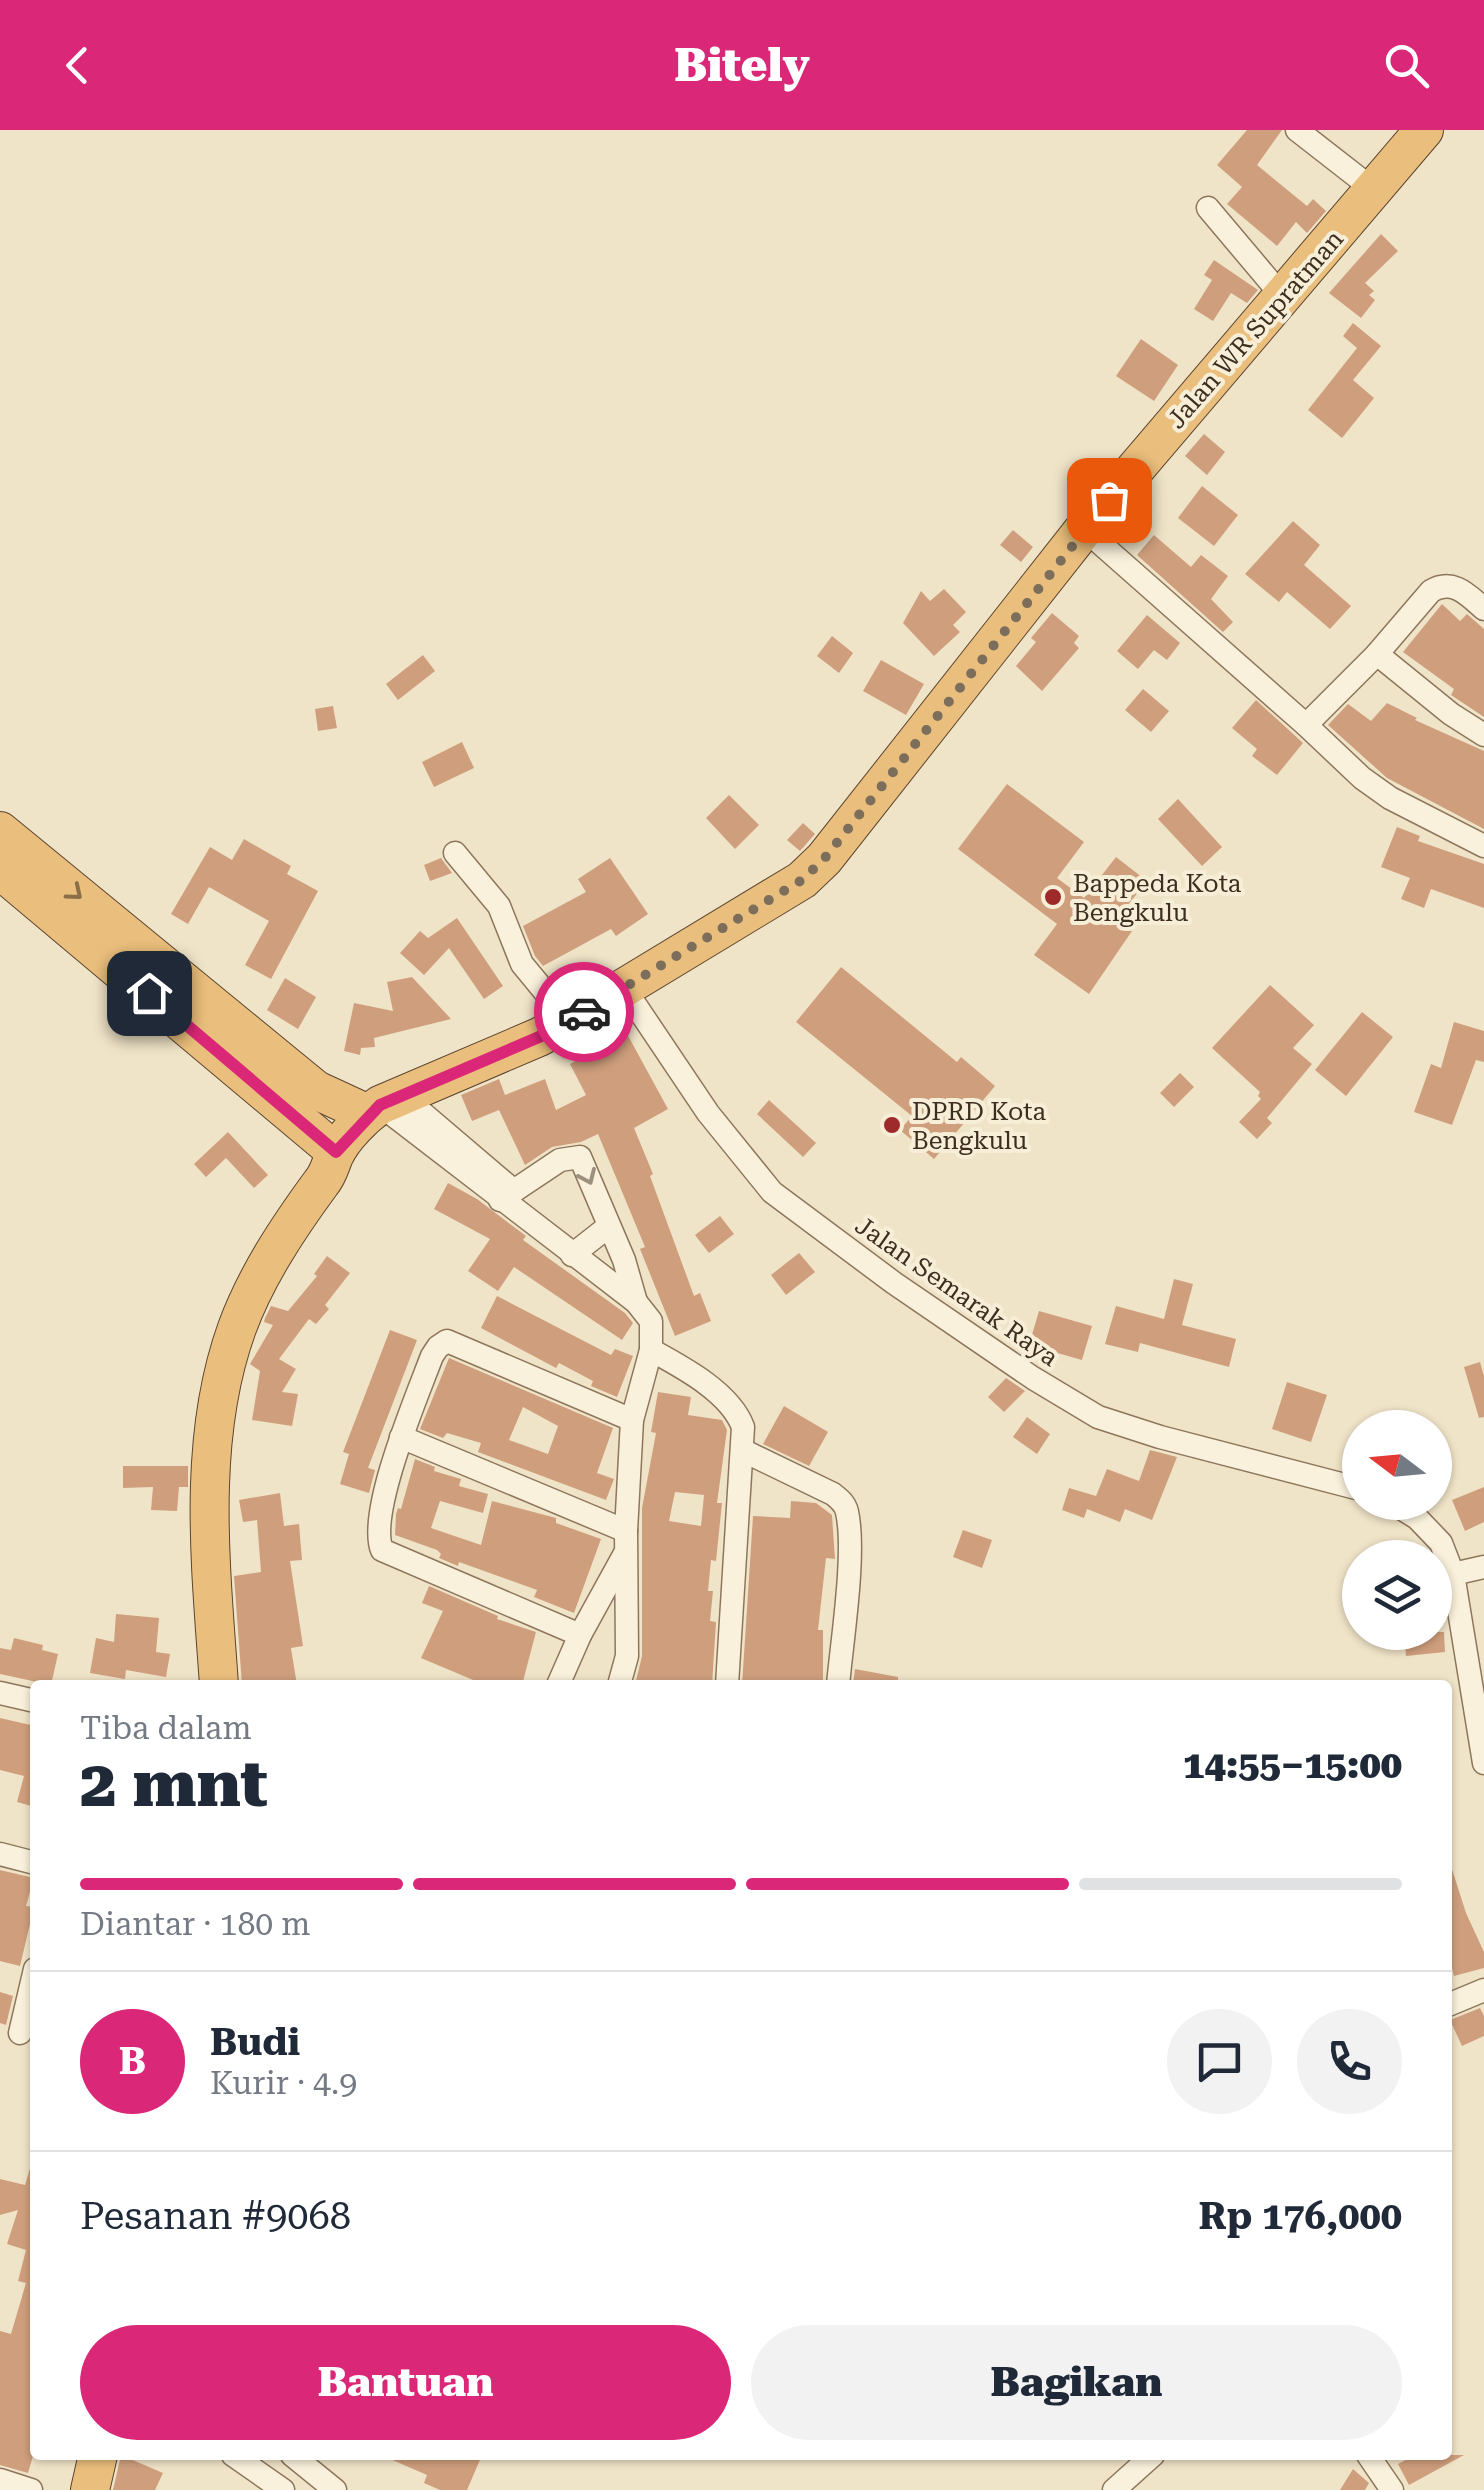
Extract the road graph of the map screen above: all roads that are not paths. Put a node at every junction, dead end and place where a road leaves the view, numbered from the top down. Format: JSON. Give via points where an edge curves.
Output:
{"nodes":[{"id":1,"x":1298,"y":130,"type":"edge"},
{"id":2,"x":1424,"y":130,"type":"edge"},
{"id":3,"x":1374,"y":190,"type":"junction"},
{"id":4,"x":1208,"y":208,"type":"dead end"},
{"id":5,"x":1283,"y":297,"type":"junction"},
{"id":6,"x":1084,"y":530,"type":"junction"},
{"id":7,"x":1484,"y":609,"type":"edge"},
{"id":8,"x":1377,"y":654,"type":"junction"},
{"id":9,"x":1306,"y":725,"type":"junction"},
{"id":10,"x":1484,"y":735,"type":"edge"},
{"id":11,"x":0,"y":831,"type":"edge"},
{"id":12,"x":1484,"y":846,"type":"edge"},
{"id":13,"x":455,"y":853,"type":"dead end"},
{"id":14,"x":0,"y":870,"type":"edge"},
{"id":15,"x":624,"y":988,"type":"junction"},
{"id":16,"x":570,"y":1020,"type":"junction"},
{"id":17,"x":382,"y":1104,"type":"junction"},
{"id":18,"x":336,"y":1152,"type":"junction"},
{"id":19,"x":507,"y":1195,"type":"junction"},
{"id":20,"x":609,"y":1226,"type":"junction"},
{"id":21,"x":572,"y":1255,"type":"junction"},
{"id":22,"x":636,"y":1302,"type":"junction"},
{"id":23,"x":651,"y":1350,"type":"junction"},
{"id":24,"x":632,"y":1420,"type":"junction"},
{"id":25,"x":401,"y":1437,"type":"junction"},
{"id":26,"x":744,"y":1450,"type":"junction"},
{"id":27,"x":1342,"y":1484,"type":"edge"},
{"id":28,"x":1419,"y":1520,"type":"edge"},
{"id":29,"x":626,"y":1541,"type":"junction"},
{"id":30,"x":1484,"y":1567,"type":"edge"},
{"id":31,"x":1453,"y":1574,"type":"junction"},
{"id":32,"x":580,"y":1635,"type":"junction"},
{"id":33,"x":219,"y":1680,"type":"edge"},
{"id":34,"x":560,"y":1680,"type":"edge"},
{"id":35,"x":620,"y":1680,"type":"edge"},
{"id":36,"x":727,"y":1680,"type":"edge"},
{"id":37,"x":838,"y":1680,"type":"edge"},
{"id":38,"x":0,"y":1693,"type":"edge"},
{"id":39,"x":30,"y":1700,"type":"edge"},
{"id":40,"x":1484,"y":1763,"type":"edge"},
{"id":41,"x":0,"y":1854,"type":"edge"},
{"id":42,"x":30,"y":1862,"type":"edge"},
{"id":43,"x":30,"y":1990,"type":"edge"},
{"id":44,"x":1484,"y":1990,"type":"edge"},
{"id":45,"x":1452,"y":2003,"type":"edge"},
{"id":46,"x":20,"y":2033,"type":"dead end"},
{"id":47,"x":97,"y":2460,"type":"edge"},
{"id":48,"x":240,"y":2460,"type":"edge"},
{"id":49,"x":298,"y":2460,"type":"edge"},
{"id":50,"x":1147,"y":2460,"type":"edge"},
{"id":51,"x":1371,"y":2460,"type":"edge"},
{"id":52,"x":0,"y":2480,"type":"edge"},
{"id":53,"x":32,"y":2490,"type":"edge"},
{"id":54,"x":90,"y":2490,"type":"edge"},
{"id":55,"x":283,"y":2490,"type":"edge"},
{"id":56,"x":335,"y":2490,"type":"edge"},
{"id":57,"x":1114,"y":2490,"type":"edge"},
{"id":58,"x":1392,"y":2490,"type":"edge"}],
"edges":[{"from":1,"to":3,"type":"street"},
{"from":2,"to":3,"type":"highway","name":"Jalan WR Supratman"},
{"from":3,"to":5,"type":"highway","name":"Jalan WR Supratman"},
{"from":4,"to":5,"type":"street"},
{"from":5,"to":6,"type":"highway","name":"Jalan WR Supratman"},
{"from":6,"to":9,"type":"street"},
{"from":6,"to":15,"type":"highway","name":"Jalan WR Supratman","via":[[824,859],[802,880]]},
{"from":7,"to":8,"type":"street","via":[[1458,588],[1440,586]]},
{"from":8,"to":9,"type":"street"},
{"from":8,"to":10,"type":"street"},
{"from":9,"to":12,"type":"street","via":[[1390,798]]},
{"from":11,"to":17,"type":"highway","one_way":true,"via":[[316,1090]]},
{"from":13,"to":16,"type":"street","via":[[499,906],[522,964]]},
{"from":14,"to":18,"type":"highway"},
{"from":15,"to":16,"type":"highway","name":"Jalan WR Supratman"},
{"from":15,"to":27,"type":"street","name":"Jalan Semarak Raya","via":[[772,1192],[940,1315],[1098,1417]]},
{"from":16,"to":17,"type":"highway","name":"Jalan WR Supratman"},
{"from":17,"to":18,"type":"highway","name":"Jalan WR Supratman"},
{"from":17,"to":19,"type":"street"},
{"from":18,"to":33,"type":"highway","name":"Jalan WR Supratman","via":[[250,1298],[223,1372],[210,1558]]},
{"from":19,"to":20,"type":"street","one_way":true,"via":[[560,1160],[580,1157]]},
{"from":19,"to":21,"type":"street"},
{"from":20,"to":21,"type":"street"},
{"from":20,"to":22,"type":"street"},
{"from":21,"to":22,"type":"street"},
{"from":22,"to":23,"type":"street","via":[[651,1321]]},
{"from":23,"to":24,"type":"street"},
{"from":23,"to":26,"type":"street","via":[[683,1367],[740,1416]]},
{"from":24,"to":25,"type":"street","via":[[446,1341],[432,1356]]},
{"from":24,"to":29,"type":"street"},
{"from":25,"to":29,"type":"street"},
{"from":25,"to":32,"type":"street","via":[[379,1522],[382,1550]]},
{"from":26,"to":36,"type":"street"},
{"from":26,"to":37,"type":"street","via":[[833,1494],[847,1511]]},
{"from":28,"to":31,"type":"street","via":[[1441,1543]]},
{"from":29,"to":32,"type":"street"},
{"from":29,"to":35,"type":"street","via":[[627,1656]]},
{"from":30,"to":31,"type":"street"},
{"from":31,"to":40,"type":"street"},
{"from":32,"to":34,"type":"street"},
{"from":38,"to":39,"type":"street"},
{"from":41,"to":42,"type":"street"},
{"from":43,"to":46,"type":"street"},
{"from":44,"to":45,"type":"street"},
{"from":47,"to":54,"type":"highway"},
{"from":48,"to":55,"type":"street"},
{"from":49,"to":56,"type":"street"},
{"from":50,"to":57,"type":"street"},
{"from":51,"to":58,"type":"street"},
{"from":52,"to":53,"type":"street"}]}
